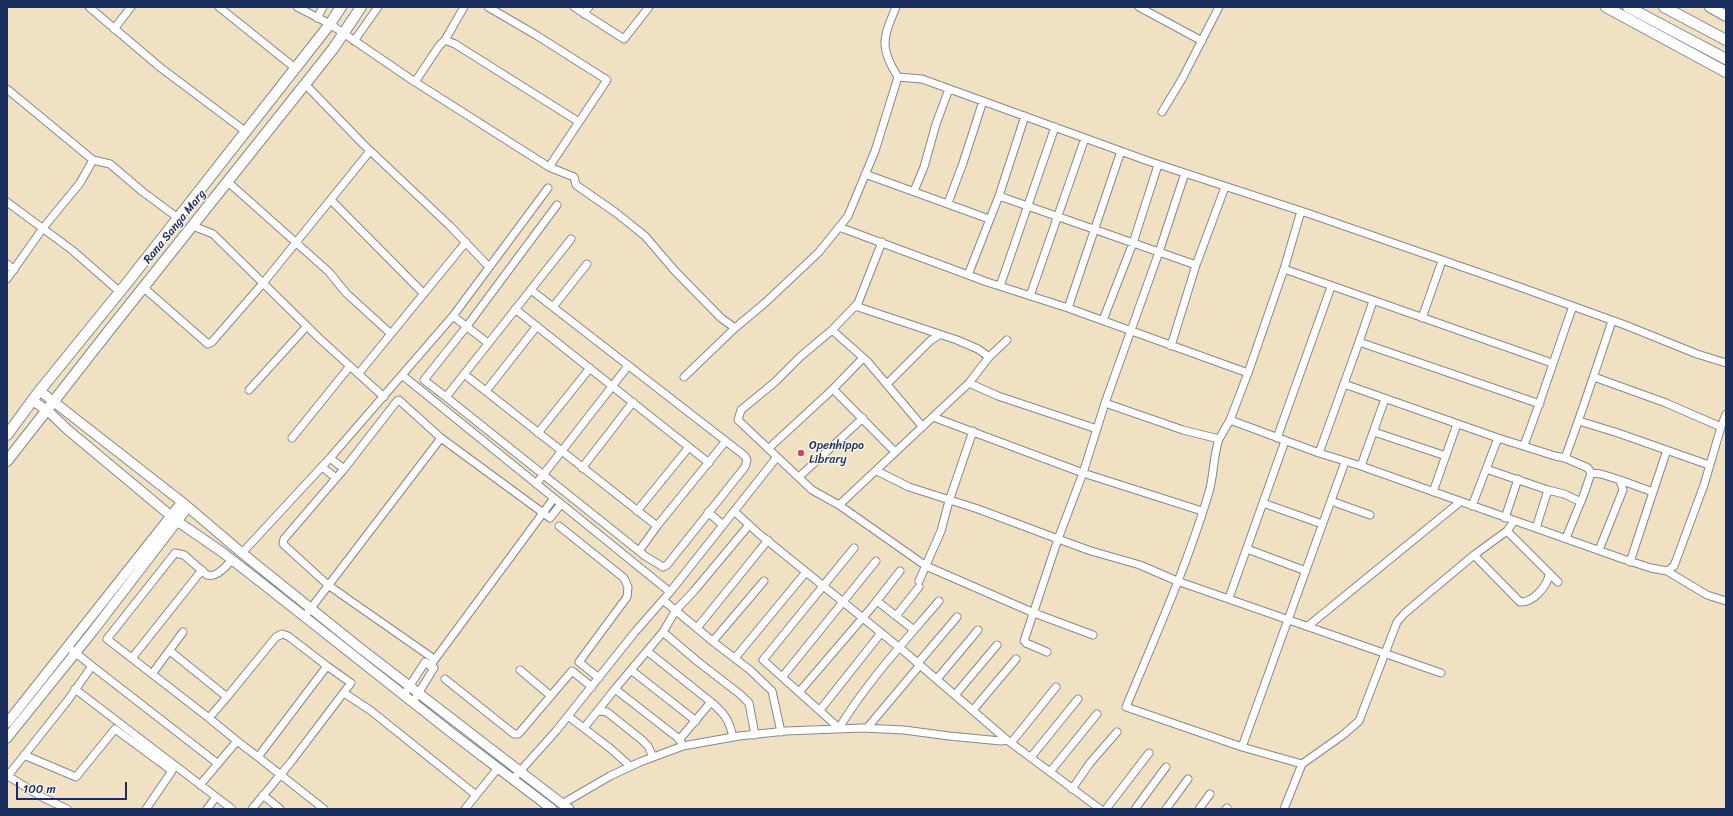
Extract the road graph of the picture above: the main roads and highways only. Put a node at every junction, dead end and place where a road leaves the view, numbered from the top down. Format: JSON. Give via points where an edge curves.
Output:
{"nodes":[{"id":1,"x":341,"y":7,"type":"edge"},
{"id":2,"x":361,"y":7,"type":"edge"},
{"id":3,"x":1606,"y":7,"type":"edge"},
{"id":4,"x":1628,"y":7,"type":"edge"},
{"id":5,"x":1664,"y":7,"type":"edge"},
{"id":6,"x":1710,"y":7,"type":"edge"},
{"id":7,"x":1726,"y":16,"type":"edge"},
{"id":8,"x":1726,"y":40,"type":"edge"},
{"id":9,"x":1726,"y":59,"type":"edge"},
{"id":10,"x":1726,"y":72,"type":"edge"},
{"id":11,"x":7,"y":436,"type":"edge"},
{"id":12,"x":7,"y":461,"type":"edge"}],
"edges":[{"from":1,"to":11,"type":"main road","name":"Rana Sanga Marg"},
{"from":2,"to":12,"type":"main road","name":"Rana Sanga Marg","via":[[333,49]]},
{"from":3,"to":10,"type":"main road"},
{"from":4,"to":9,"type":"main road"},
{"from":5,"to":8,"type":"main road"},
{"from":6,"to":7,"type":"main road"}]}
